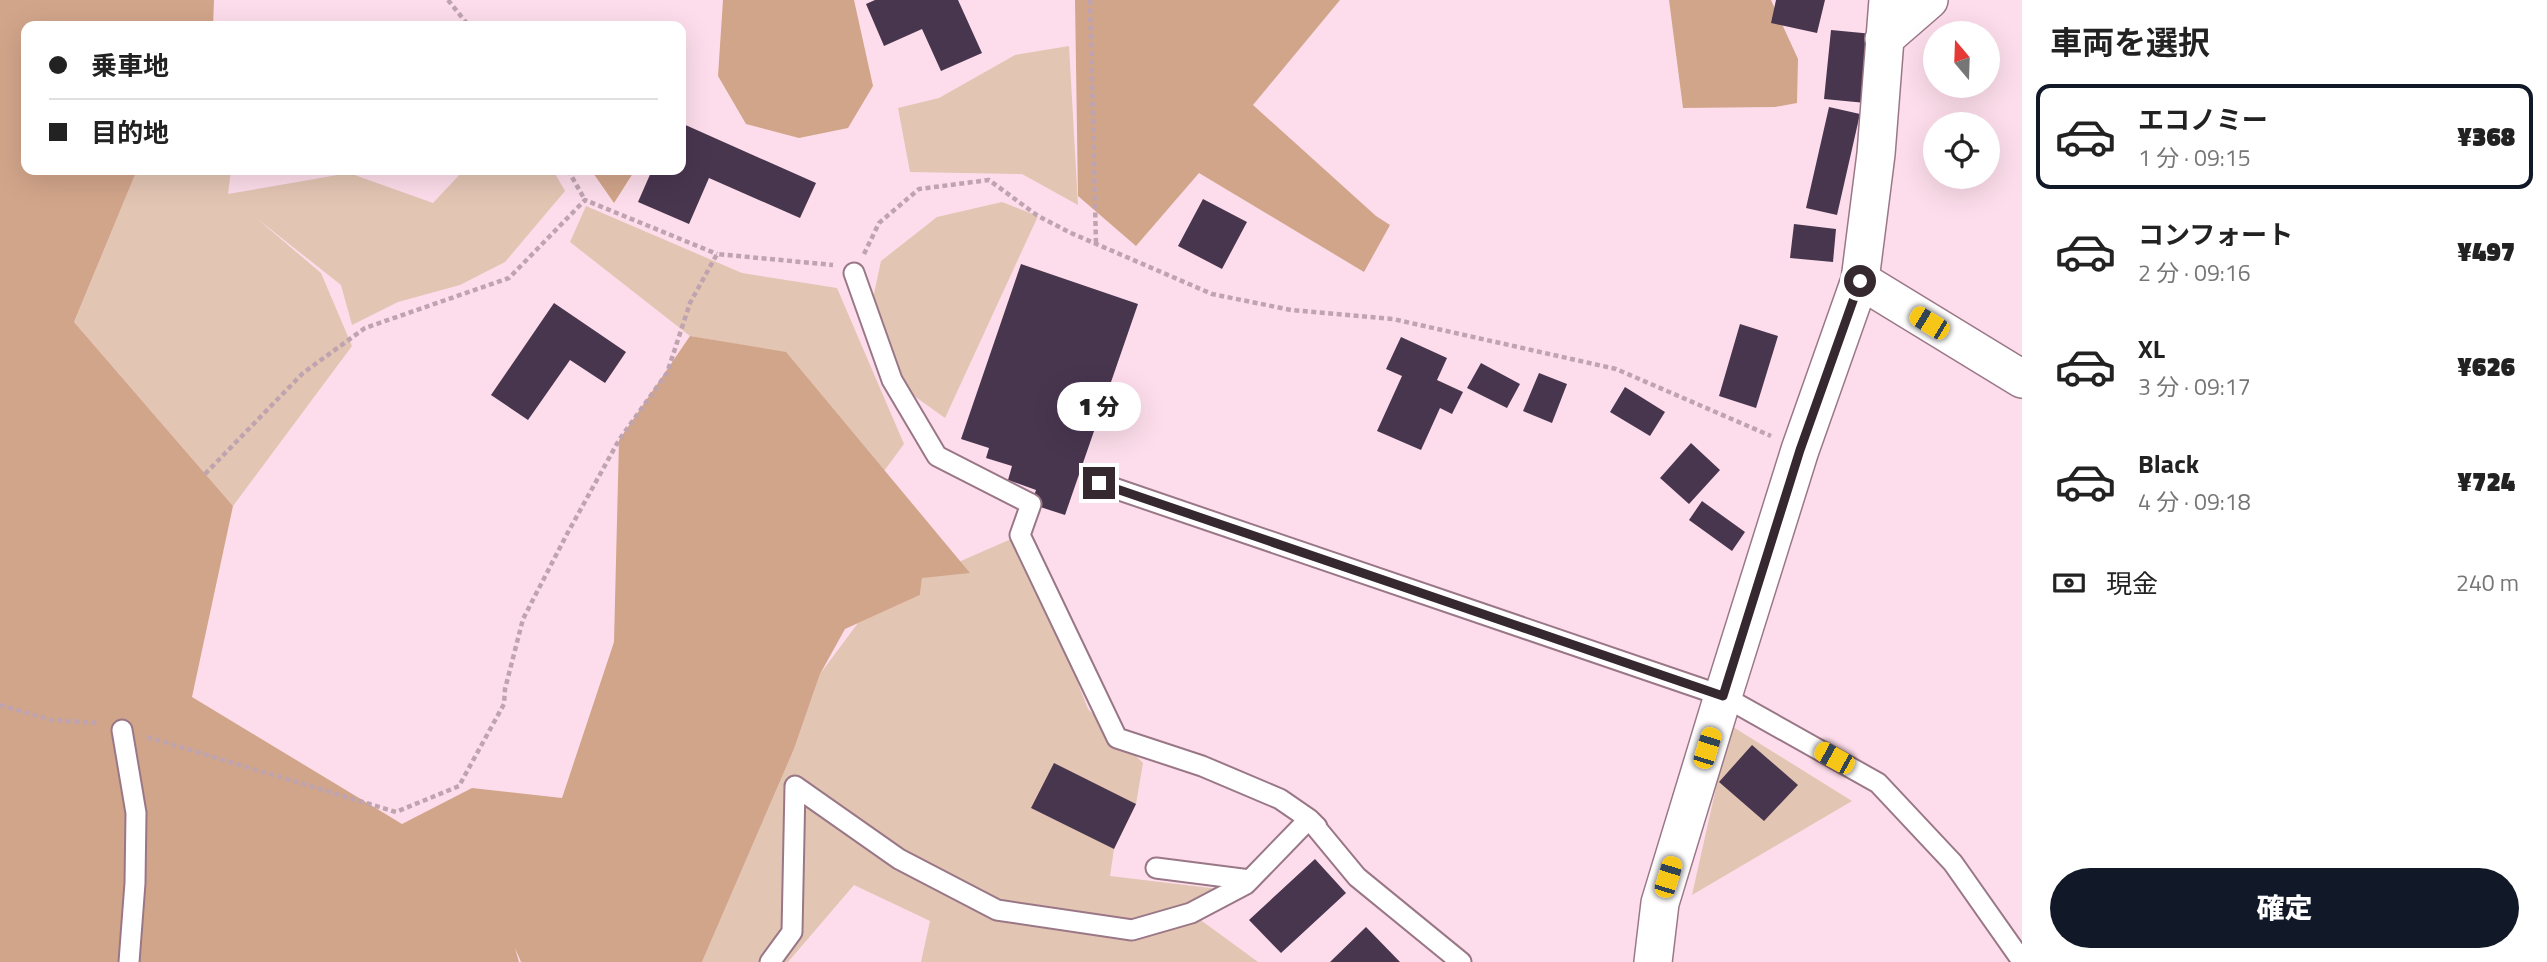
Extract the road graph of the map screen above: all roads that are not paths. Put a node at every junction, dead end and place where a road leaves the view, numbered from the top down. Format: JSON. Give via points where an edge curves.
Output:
{"nodes":[{"id":1,"x":1888,"y":0,"type":"edge"},
{"id":2,"x":1929,"y":0,"type":"edge"},
{"id":3,"x":1884,"y":39,"type":"junction"},
{"id":4,"x":854,"y":273,"type":"road end"},
{"id":5,"x":1860,"y":281,"type":"junction"},
{"id":6,"x":2022,"y":379,"type":"edge"},
{"id":7,"x":1099,"y":483,"type":"dead end"},
{"id":8,"x":1723,"y":696,"type":"junction"},
{"id":9,"x":122,"y":730,"type":"road end"},
{"id":10,"x":1309,"y":818,"type":"junction"},
{"id":11,"x":1156,"y":868,"type":"dead end"},
{"id":12,"x":1250,"y":880,"type":"junction"},
{"id":13,"x":2022,"y":961,"type":"edge"},
{"id":14,"x":128,"y":962,"type":"edge"},
{"id":15,"x":770,"y":962,"type":"edge"},
{"id":16,"x":1462,"y":962,"type":"edge"},
{"id":17,"x":1653,"y":962,"type":"edge"}],
"edges":[{"from":1,"to":3,"type":"street"},
{"from":2,"to":3,"type":"street"},
{"from":3,"to":5,"type":"street"},
{"from":4,"to":10,"type":"lane","via":[[892,380],[937,456],[1031,504],[1020,535],[1117,738],[1202,766],[1280,799]]},
{"from":5,"to":6,"type":"street"},
{"from":5,"to":8,"type":"street","via":[[1800,450]]},
{"from":7,"to":8,"type":"lane"},
{"from":8,"to":13,"type":"lane","via":[[1878,783],[1953,863]]},
{"from":8,"to":17,"type":"street","via":[[1660,903]]},
{"from":9,"to":14,"type":"lane","via":[[136,813]]},
{"from":10,"to":12,"type":"lane"},
{"from":10,"to":16,"type":"lane","via":[[1357,877]]},
{"from":11,"to":12,"type":"lane"},
{"from":12,"to":15,"type":"lane","via":[[1191,913],[1132,930],[997,910],[899,859],[795,786],[792,932]]}]}
